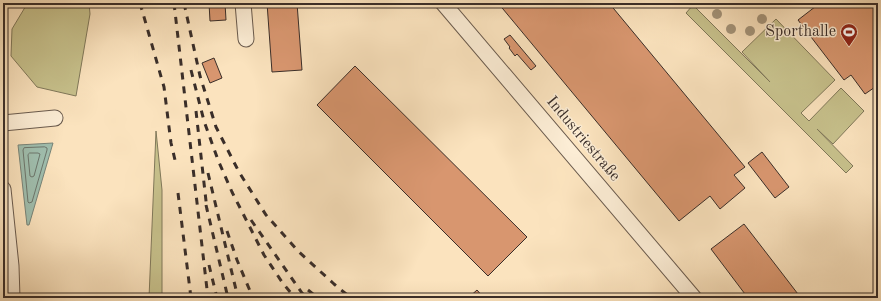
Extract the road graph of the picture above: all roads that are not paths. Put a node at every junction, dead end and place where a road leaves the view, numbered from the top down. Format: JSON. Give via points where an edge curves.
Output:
{"nodes":[{"id":1,"x":243,"y":3,"type":"edge"},
{"id":2,"x":443,"y":3,"type":"edge"},
{"id":3,"x":246,"y":38,"type":"dead end"},
{"id":4,"x":55,"y":118,"type":"dead end"},
{"id":5,"x":3,"y":123,"type":"edge"},
{"id":6,"x":3,"y":189,"type":"edge"},
{"id":7,"x":12,"y":298,"type":"edge"},
{"id":8,"x":694,"y":298,"type":"edge"}],
"edges":[{"from":1,"to":3,"type":"street"},
{"from":2,"to":8,"type":"street","name":"Industriestraße"},
{"from":4,"to":5,"type":"street"},
{"from":6,"to":7,"type":"street"}]}
